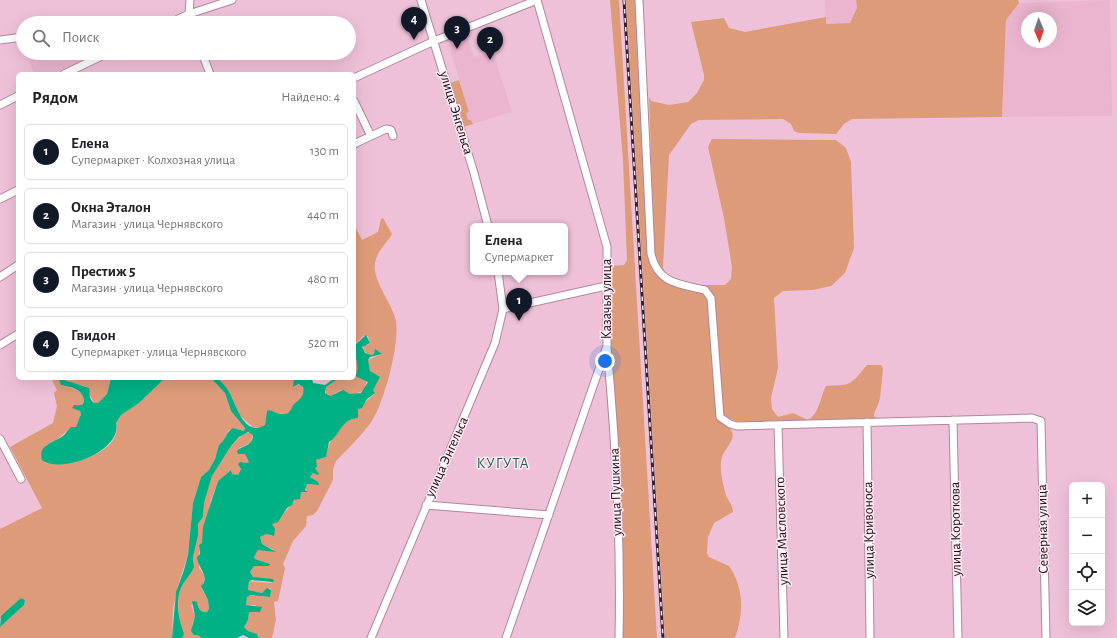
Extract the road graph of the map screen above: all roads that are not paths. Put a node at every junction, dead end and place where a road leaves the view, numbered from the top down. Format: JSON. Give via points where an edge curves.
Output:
{"nodes":[{"id":1,"x":190,"y":0,"type":"edge"},
{"id":2,"x":232,"y":0,"type":"edge"},
{"id":3,"x":421,"y":0,"type":"edge"},
{"id":4,"x":537,"y":0,"type":"edge"},
{"id":5,"x":640,"y":0,"type":"edge"},
{"id":6,"x":189,"y":14,"type":"junction"},
{"id":7,"x":185,"y":16,"type":"edge"},
{"id":8,"x":16,"y":38,"type":"edge"},
{"id":9,"x":0,"y":40,"type":"edge"},
{"id":10,"x":434,"y":41,"type":"junction"},
{"id":11,"x":93,"y":60,"type":"edge"},
{"id":12,"x":205,"y":60,"type":"edge"},
{"id":13,"x":68,"y":72,"type":"edge"},
{"id":14,"x":209,"y":72,"type":"edge"},
{"id":15,"x":356,"y":77,"type":"edge"},
{"id":16,"x":16,"y":97,"type":"edge"},
{"id":17,"x":356,"y":104,"type":"edge"},
{"id":18,"x":0,"y":105,"type":"edge"},
{"id":19,"x":371,"y":136,"type":"junction"},
{"id":20,"x":394,"y":136,"type":"dead end"},
{"id":21,"x":356,"y":143,"type":"edge"},
{"id":22,"x":16,"y":191,"type":"edge"},
{"id":23,"x":0,"y":199,"type":"edge"},
{"id":24,"x":487,"y":223,"type":"edge"},
{"id":25,"x":16,"y":266,"type":"edge"},
{"id":26,"x":498,"y":275,"type":"edge"},
{"id":27,"x":0,"y":277,"type":"edge"},
{"id":28,"x":606,"y":286,"type":"junction"},
{"id":29,"x":504,"y":309,"type":"junction"},
{"id":30,"x":16,"y":335,"type":"edge"},
{"id":31,"x":0,"y":345,"type":"edge"},
{"id":32,"x":607,"y":346,"type":"junction"},
{"id":33,"x":953,"y":420,"type":"junction"},
{"id":34,"x":866,"y":422,"type":"junction"},
{"id":35,"x":778,"y":424,"type":"junction"},
{"id":36,"x":0,"y":439,"type":"edge"},
{"id":37,"x":21,"y":479,"type":"dead end"},
{"id":38,"x":426,"y":505,"type":"junction"},
{"id":39,"x":549,"y":515,"type":"junction"},
{"id":40,"x":371,"y":638,"type":"edge"},
{"id":41,"x":506,"y":638,"type":"edge"},
{"id":42,"x":619,"y":638,"type":"edge"},
{"id":43,"x":784,"y":638,"type":"edge"},
{"id":44,"x":870,"y":638,"type":"edge"},
{"id":45,"x":958,"y":638,"type":"edge"},
{"id":46,"x":1046,"y":638,"type":"edge"}],
"edges":[{"from":1,"to":6,"type":"street"},
{"from":2,"to":6,"type":"street"},
{"from":3,"to":10,"type":"street","name":"улица Энгельса"},
{"from":4,"to":10,"type":"street"},
{"from":4,"to":28,"type":"street","name":"Казачья улица","via":[[604,236],[608,256]]},
{"from":5,"to":35,"type":"street","via":[[651,254],[654,266],[664,278],[705,290],[711,298],[720,417],[737,426]]},
{"from":6,"to":7,"type":"street"},
{"from":8,"to":9,"type":"street"},
{"from":10,"to":15,"type":"street"},
{"from":10,"to":24,"type":"street","name":"улица Энгельса"},
{"from":11,"to":13,"type":"street"},
{"from":12,"to":14,"type":"street"},
{"from":16,"to":18,"type":"street"},
{"from":17,"to":19,"type":"street"},
{"from":19,"to":20,"type":"street","via":[[388,129]]},
{"from":19,"to":21,"type":"street"},
{"from":22,"to":23,"type":"street"},
{"from":25,"to":27,"type":"street"},
{"from":26,"to":29,"type":"street","name":"улица Энгельса"},
{"from":28,"to":29,"type":"street"},
{"from":28,"to":32,"type":"street","name":"Казачья улица"},
{"from":29,"to":38,"type":"street","name":"улица Энгельса","via":[[501,326],[486,368]]},
{"from":30,"to":31,"type":"street"},
{"from":32,"to":39,"type":"street","name":"Казачья улица"},
{"from":32,"to":42,"type":"street","name":"улица Пушкина","via":[[614,414]]},
{"from":33,"to":34,"type":"street"},
{"from":33,"to":45,"type":"street","name":"улица Короткова"},
{"from":33,"to":46,"type":"street","name":"Северная улица","via":[[1032,418],[1041,421]]},
{"from":34,"to":35,"type":"street"},
{"from":34,"to":44,"type":"street","name":"улица Кривоноса"},
{"from":35,"to":43,"type":"street","name":"улица Масловского"},
{"from":36,"to":37,"type":"street"},
{"from":38,"to":39,"type":"street"},
{"from":38,"to":40,"type":"street","name":"улица Энгельса"},
{"from":39,"to":41,"type":"street","name":"Казачья улица"}]}
